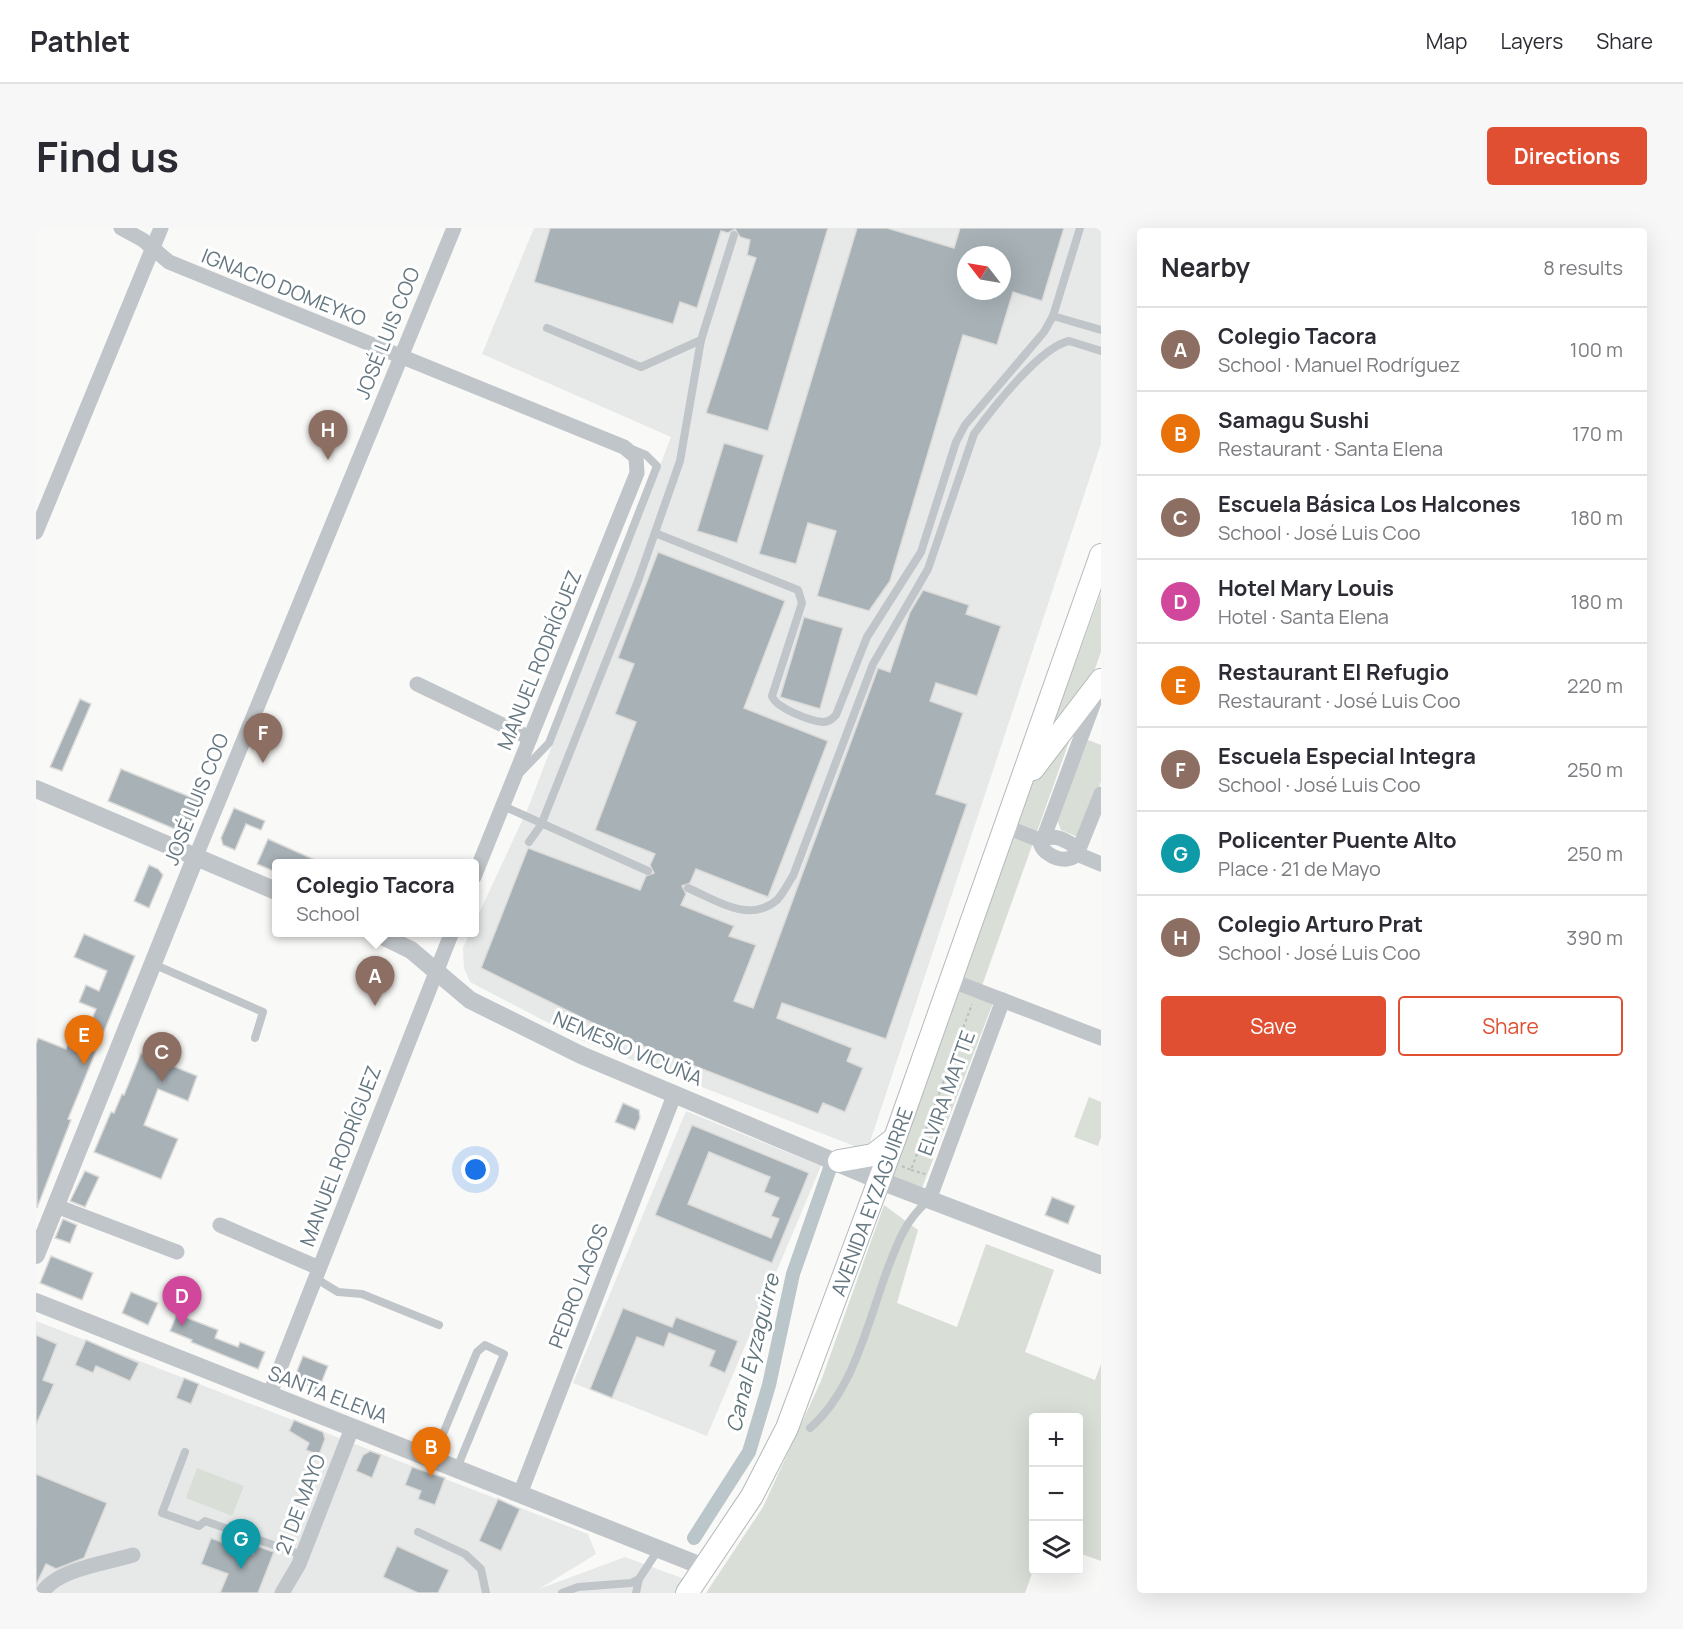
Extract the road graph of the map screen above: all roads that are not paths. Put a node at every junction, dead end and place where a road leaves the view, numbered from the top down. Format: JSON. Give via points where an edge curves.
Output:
{"nodes":[{"id":1,"x":121,"y":228,"type":"edge"},
{"id":2,"x":161,"y":228,"type":"edge"},
{"id":3,"x":454,"y":228,"type":"edge"},
{"id":4,"x":1080,"y":228,"type":"edge"},
{"id":5,"x":734,"y":235,"type":"dead end"},
{"id":6,"x":152,"y":250,"type":"junction"},
{"id":7,"x":1053,"y":316,"type":"junction"},
{"id":8,"x":547,"y":328,"type":"dead end"},
{"id":9,"x":1101,"y":330,"type":"edge"},
{"id":10,"x":701,"y":340,"type":"junction"},
{"id":11,"x":1101,"y":351,"type":"edge"},
{"id":12,"x":401,"y":358,"type":"junction"},
{"id":13,"x":624,"y":447,"type":"junction"},
{"id":14,"x":636,"y":457,"type":"joint"},
{"id":15,"x":36,"y":532,"type":"edge"},
{"id":16,"x":655,"y":533,"type":"junction"},
{"id":17,"x":1101,"y":555,"type":"edge"},
{"id":18,"x":1101,"y":681,"type":"edge"},
{"id":19,"x":417,"y":684,"type":"dead end"},
{"id":20,"x":530,"y":738,"type":"junction"},
{"id":21,"x":512,"y":782,"type":"junction"},
{"id":22,"x":36,"y":789,"type":"edge"},
{"id":23,"x":1016,"y":793,"type":"junction"},
{"id":24,"x":1101,"y":794,"type":"edge"},
{"id":25,"x":502,"y":806,"type":"junction"},
{"id":26,"x":541,"y":825,"type":"junction"},
{"id":27,"x":1004,"y":826,"type":"junction"},
{"id":28,"x":1042,"y":841,"type":"junction"},
{"id":29,"x":529,"y":842,"type":"dead end"},
{"id":30,"x":1077,"y":855,"type":"junction"},
{"id":31,"x":196,"y":856,"type":"junction"},
{"id":32,"x":479,"y":864,"type":"edge"},
{"id":33,"x":1101,"y":864,"type":"edge"},
{"id":34,"x":648,"y":871,"type":"dead end"},
{"id":35,"x":688,"y":888,"type":"dead end"},
{"id":36,"x":272,"y":889,"type":"edge"},
{"id":37,"x":383,"y":937,"type":"edge"},
{"id":38,"x":450,"y":937,"type":"edge"},
{"id":39,"x":153,"y":964,"type":"junction"},
{"id":40,"x":436,"y":971,"type":"junction"},
{"id":41,"x":950,"y":980,"type":"junction"},
{"id":42,"x":1003,"y":1000,"type":"junction"},
{"id":43,"x":255,"y":1038,"type":"dead end"},
{"id":44,"x":1101,"y":1038,"type":"edge"},
{"id":45,"x":675,"y":1093,"type":"junction"},
{"id":46,"x":895,"y":1138,"type":"junction"},
{"id":47,"x":839,"y":1161,"type":"junction"},
{"id":48,"x":882,"y":1170,"type":"junction"},
{"id":49,"x":929,"y":1200,"type":"junction"},
{"id":50,"x":56,"y":1206,"type":"junction"},
{"id":51,"x":220,"y":1225,"type":"dead end"},
{"id":52,"x":177,"y":1252,"type":"dead end"},
{"id":53,"x":36,"y":1255,"type":"edge"},
{"id":54,"x":1101,"y":1265,"type":"edge"},
{"id":55,"x":317,"y":1273,"type":"junction"},
{"id":56,"x":36,"y":1302,"type":"edge"},
{"id":57,"x":439,"y":1325,"type":"dead end"},
{"id":58,"x":268,"y":1396,"type":"junction"},
{"id":59,"x":352,"y":1428,"type":"junction"},
{"id":60,"x":810,"y":1428,"type":"dead end"},
{"id":61,"x":185,"y":1452,"type":"dead end"},
{"id":62,"x":432,"y":1460,"type":"junction"},
{"id":63,"x":457,"y":1469,"type":"junction"},
{"id":64,"x":520,"y":1494,"type":"junction"},
{"id":65,"x":418,"y":1532,"type":"dead end"},
{"id":66,"x":659,"y":1549,"type":"junction"},
{"id":67,"x":133,"y":1555,"type":"dead end"},
{"id":68,"x":302,"y":1555,"type":"junction"},
{"id":69,"x":704,"y":1567,"type":"junction"},
{"id":70,"x":639,"y":1579,"type":"junction"},
{"id":71,"x":42,"y":1593,"type":"edge"},
{"id":72,"x":282,"y":1593,"type":"edge"},
{"id":73,"x":486,"y":1593,"type":"edge"},
{"id":74,"x":562,"y":1593,"type":"edge"},
{"id":75,"x":636,"y":1593,"type":"edge"},
{"id":76,"x":687,"y":1593,"type":"edge"}],
"edges":[{"from":1,"to":6,"type":"street","name":"IGNACIO DOMEYKO","via":[[139,237]]},
{"from":2,"to":6,"type":"street"},
{"from":3,"to":12,"type":"street","name":"JOSÉ LUIS COO"},
{"from":4,"to":7,"type":"lane"},
{"from":5,"to":10,"type":"lane"},
{"from":6,"to":12,"type":"street","name":"IGNACIO DOMEYKO","via":[[169,262]]},
{"from":6,"to":15,"type":"street"},
{"from":7,"to":9,"type":"lane"},
{"from":7,"to":16,"type":"lane","via":[[1044,332],[965,425],[921,552],[867,638],[836,715],[830,720],[820,721],[780,707],[772,696],[802,603],[798,590]]},
{"from":8,"to":10,"type":"lane","via":[[641,367]]},
{"from":10,"to":16,"type":"lane","via":[[680,461]]},
{"from":11,"to":35,"type":"lane","via":[[1069,341],[1047,351],[974,434],[928,569],[873,664],[793,876],[777,900],[744,912]]},
{"from":12,"to":13,"type":"street","name":"IGNACIO DOMEYKO"},
{"from":12,"to":31,"type":"street","name":"JOSÉ LUIS COO"},
{"from":13,"to":14,"type":"street","name":"IGNACIO DOMEYKO"},
{"from":13,"to":21,"type":"lane","via":[[646,454],[657,466],[549,743]]},
{"from":14,"to":20,"type":"street","name":"MANUEL RODRÍGUEZ","via":[[637,473]]},
{"from":16,"to":26,"type":"lane"},
{"from":17,"to":23,"type":"main road","name":"AVENIDA EYZAGUIRRE"},
{"from":18,"to":23,"type":"main road","name":"AVENIDA EYZAGUIRRE"},
{"from":18,"to":28,"type":"street","name":"AVENIDA EYZAGUIRRE"},
{"from":19,"to":20,"type":"street"},
{"from":20,"to":21,"type":"street","name":"MANUEL RODRÍGUEZ"},
{"from":21,"to":25,"type":"street","name":"MANUEL RODRÍGUEZ"},
{"from":22,"to":31,"type":"street"},
{"from":23,"to":27,"type":"main road","name":"AVENIDA EYZAGUIRRE"},
{"from":24,"to":30,"type":"street"},
{"from":25,"to":26,"type":"lane"},
{"from":25,"to":32,"type":"street","name":"MANUEL RODRÍGUEZ"},
{"from":26,"to":29,"type":"lane"},
{"from":26,"to":34,"type":"lane"},
{"from":27,"to":28,"type":"street"},
{"from":27,"to":41,"type":"main road","name":"AVENIDA EYZAGUIRRE"},
{"from":28,"to":30,"type":"street","via":[[1042,848],[1049,854],[1068,860]]},
{"from":30,"to":33,"type":"street"},
{"from":31,"to":36,"type":"street"},
{"from":31,"to":39,"type":"street","name":"JOSÉ LUIS COO"},
{"from":37,"to":40,"type":"street","name":"NEMESIO VICUÑA","via":[[411,950]]},
{"from":38,"to":40,"type":"street","name":"MANUEL RODRÍGUEZ"},
{"from":39,"to":43,"type":"lane","via":[[263,1012]]},
{"from":39,"to":50,"type":"street","name":"JOSÉ LUIS COO"},
{"from":40,"to":45,"type":"street","name":"NEMESIO VICUÑA","via":[[470,1000],[581,1054]]},
{"from":40,"to":55,"type":"street","name":"MANUEL RODRÍGUEZ"},
{"from":41,"to":42,"type":"street"},
{"from":41,"to":46,"type":"main road","name":"AVENIDA EYZAGUIRRE"},
{"from":42,"to":44,"type":"street"},
{"from":42,"to":49,"type":"street","name":"ELVIRA MATTE"},
{"from":45,"to":47,"type":"street","name":"NEMESIO VICUÑA"},
{"from":45,"to":64,"type":"street","name":"PEDRO LAGOS"},
{"from":46,"to":47,"type":"main road","via":[[873,1155]]},
{"from":46,"to":48,"type":"main road","name":"AVENIDA EYZAGUIRRE"},
{"from":47,"to":48,"type":"street","name":"NEMESIO VICUÑA"},
{"from":48,"to":49,"type":"street","name":"NEMESIO VICUÑA"},
{"from":48,"to":69,"type":"main road","name":"AVENIDA EYZAGUIRRE","via":[[780,1445],[752,1496]]},
{"from":49,"to":54,"type":"street","name":"NEMESIO VICUÑA"},
{"from":49,"to":60,"type":"lane","via":[[915,1212],[900,1236],[839,1394]]},
{"from":50,"to":52,"type":"street"},
{"from":50,"to":53,"type":"street","name":"JOSÉ LUIS COO"},
{"from":51,"to":55,"type":"street"},
{"from":55,"to":57,"type":"lane","via":[[338,1292],[362,1294]]},
{"from":55,"to":58,"type":"street","name":"MANUEL RODRÍGUEZ"},
{"from":56,"to":58,"type":"street","name":"SANTA ELENA"},
{"from":58,"to":59,"type":"street","name":"SANTA ELENA"},
{"from":59,"to":62,"type":"street","name":"SANTA ELENA"},
{"from":59,"to":68,"type":"street","name":"21 DE MAYO"},
{"from":61,"to":68,"type":"lane","via":[[162,1513],[199,1526],[205,1521]]},
{"from":62,"to":63,"type":"street","name":"SANTA ELENA"},
{"from":62,"to":63,"type":"lane","via":[[477,1352],[485,1345],[504,1354]]},
{"from":63,"to":64,"type":"street","name":"SANTA ELENA"},
{"from":64,"to":66,"type":"street","name":"SANTA ELENA"},
{"from":65,"to":73,"type":"lane","via":[[465,1554],[481,1569]]},
{"from":66,"to":69,"type":"street","name":"SANTA ELENA"},
{"from":66,"to":70,"type":"lane"},
{"from":67,"to":71,"type":"street","via":[[61,1576]]},
{"from":68,"to":72,"type":"street","name":"21 DE MAYO"},
{"from":69,"to":76,"type":"main road","name":"AVENIDA EYZAGUIRRE"},
{"from":70,"to":74,"type":"lane","via":[[578,1587]]},
{"from":70,"to":75,"type":"lane"}]}
